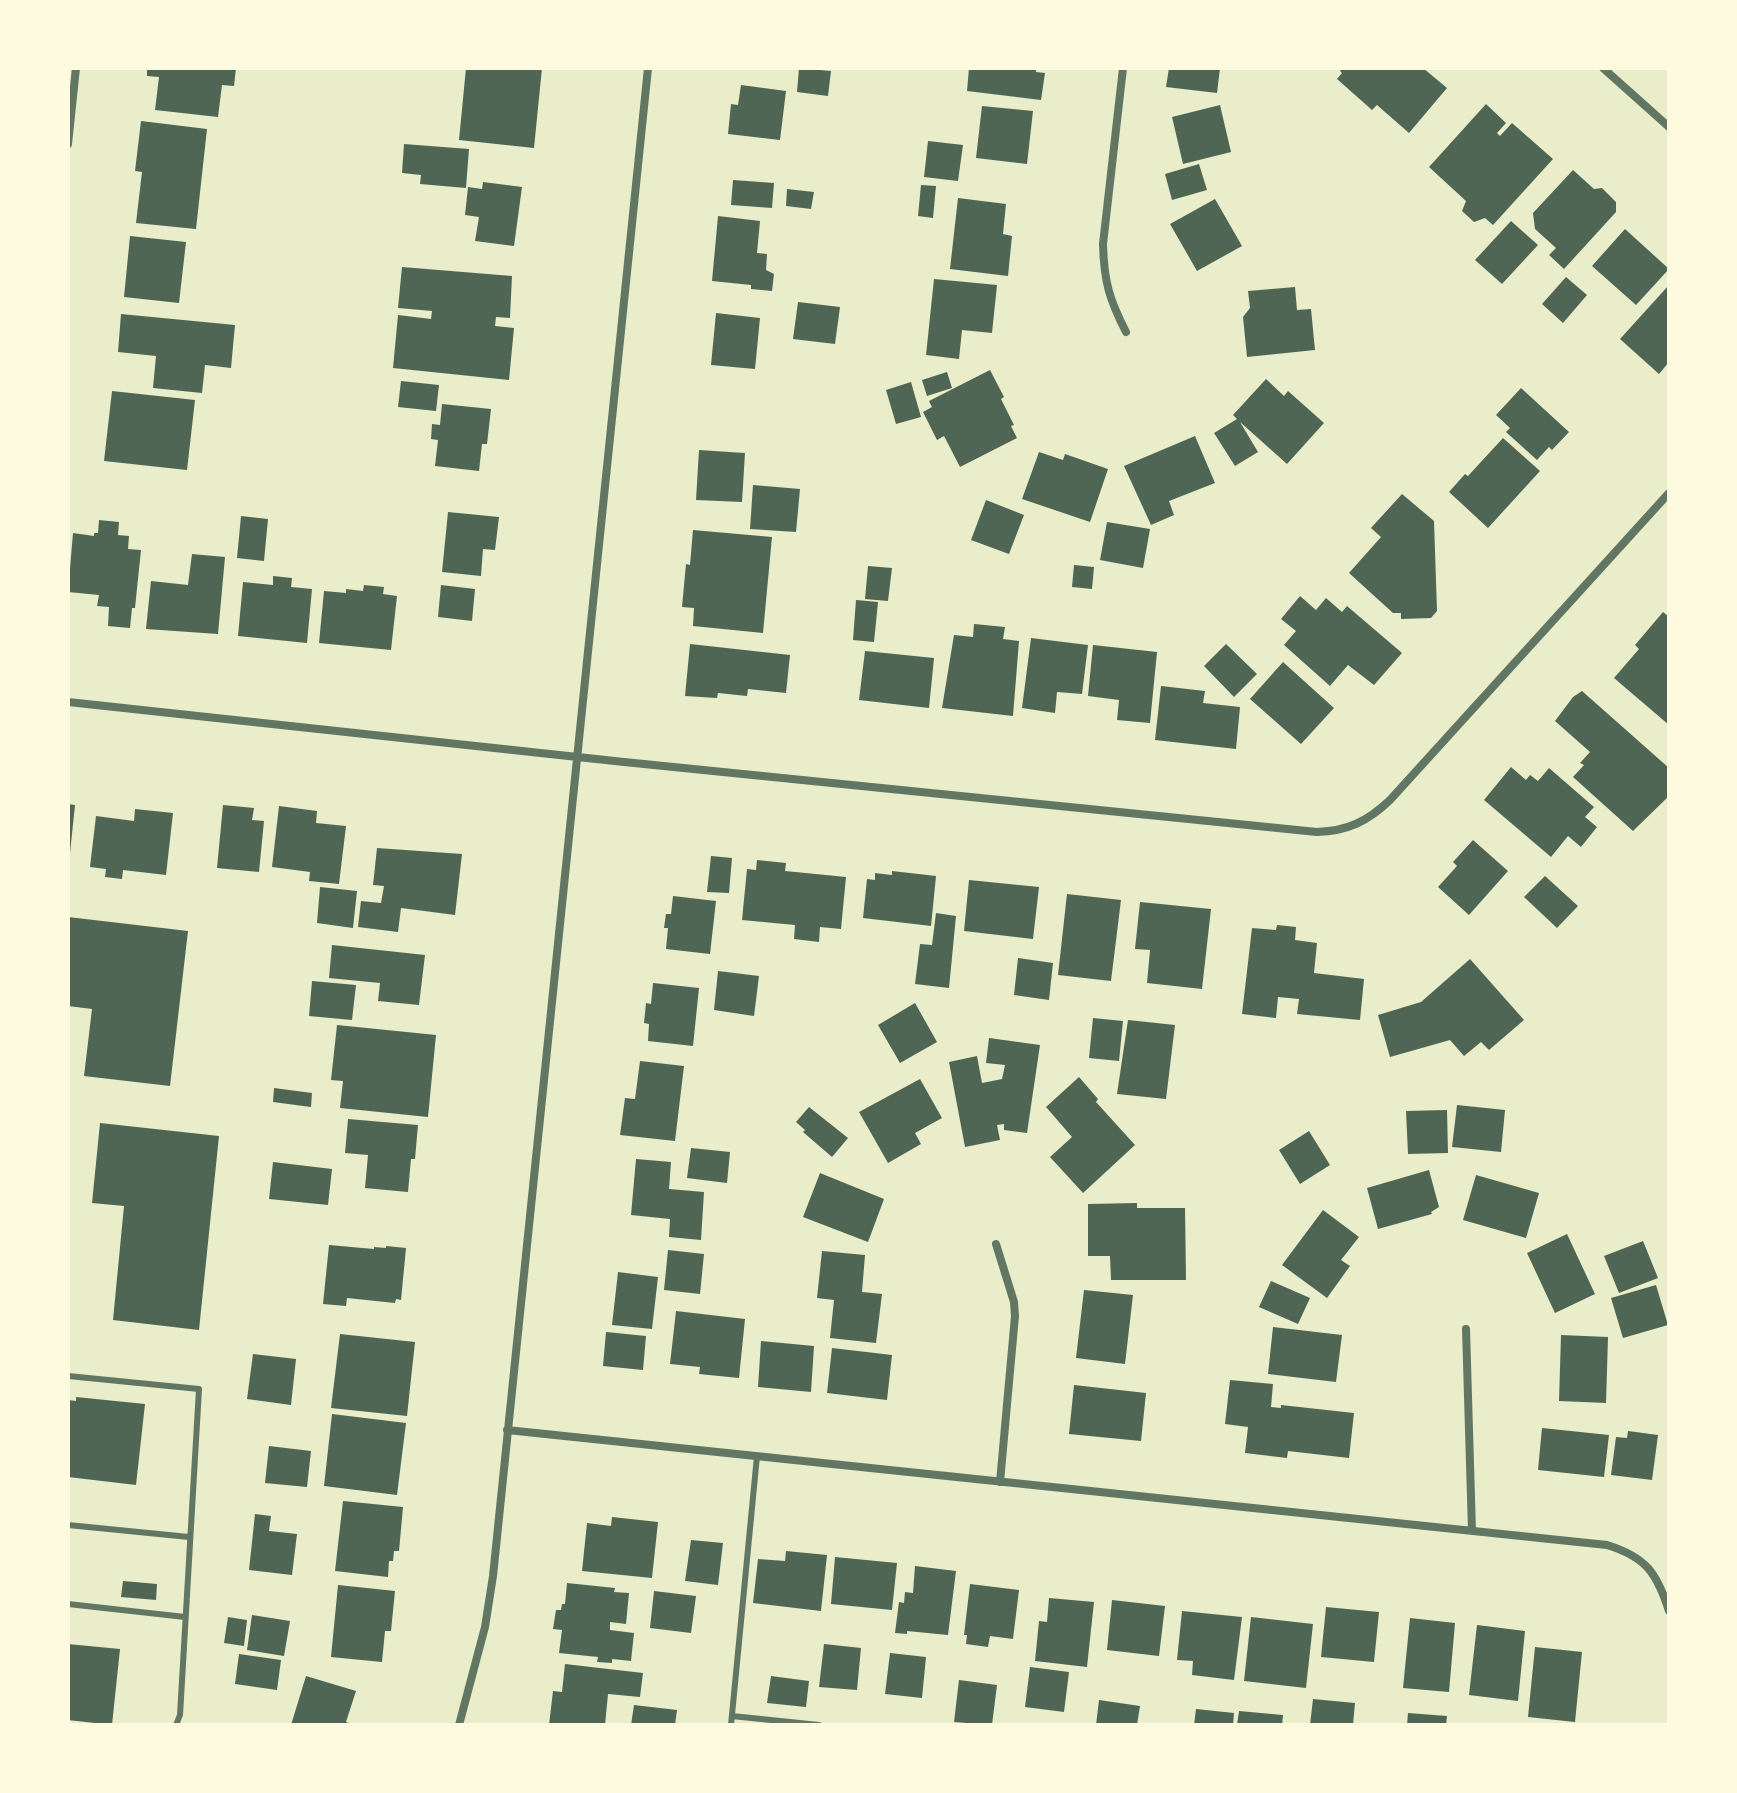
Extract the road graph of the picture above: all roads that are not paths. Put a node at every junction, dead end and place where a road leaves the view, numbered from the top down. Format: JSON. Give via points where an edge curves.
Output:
{"nodes":[{"id":1,"x":76,"y":68,"type":"edge"},
{"id":2,"x":648,"y":68,"type":"edge"},
{"id":3,"x":1123,"y":68,"type":"edge"},
{"id":4,"x":1603,"y":68,"type":"edge"},
{"id":5,"x":1669,"y":127,"type":"edge"},
{"id":6,"x":68,"y":144,"type":"edge"},
{"id":7,"x":1126,"y":332,"type":"dead end"},
{"id":8,"x":1669,"y":493,"type":"edge"},
{"id":9,"x":68,"y":702,"type":"edge"},
{"id":10,"x":577,"y":757,"type":"junction"},
{"id":11,"x":996,"y":1244,"type":"dead end"},
{"id":12,"x":1466,"y":1329,"type":"dead end"},
{"id":13,"x":68,"y":1376,"type":"edge"},
{"id":14,"x":507,"y":1430,"type":"junction"},
{"id":15,"x":757,"y":1456,"type":"junction"},
{"id":16,"x":1000,"y":1482,"type":"junction"},
{"id":17,"x":68,"y":1525,"type":"edge"},
{"id":18,"x":1472,"y":1531,"type":"junction"},
{"id":19,"x":189,"y":1537,"type":"junction"},
{"id":20,"x":68,"y":1604,"type":"edge"},
{"id":21,"x":1669,"y":1611,"type":"edge"},
{"id":22,"x":185,"y":1617,"type":"junction"},
{"id":23,"x":732,"y":1716,"type":"junction"},
{"id":24,"x":176,"y":1725,"type":"edge"},
{"id":25,"x":459,"y":1725,"type":"edge"},
{"id":26,"x":731,"y":1725,"type":"edge"},
{"id":27,"x":819,"y":1725,"type":"edge"}],
"edges":[{"from":1,"to":6,"type":"street"},
{"from":2,"to":10,"type":"street"},
{"from":3,"to":7,"type":"street","via":[[1103,244],[1110,303]]},
{"from":4,"to":5,"type":"street"},
{"from":8,"to":10,"type":"street","via":[[1390,800],[1350,828],[1317,832]]},
{"from":9,"to":10,"type":"street"},
{"from":10,"to":14,"type":"street"},
{"from":11,"to":16,"type":"street","via":[[1015,1316]]},
{"from":12,"to":18,"type":"street"},
{"from":13,"to":19,"type":"lane","via":[[199,1389]]},
{"from":14,"to":15,"type":"street"},
{"from":14,"to":25,"type":"street","via":[[485,1627]]},
{"from":15,"to":16,"type":"street"},
{"from":15,"to":23,"type":"lane"},
{"from":16,"to":18,"type":"street"},
{"from":17,"to":19,"type":"lane"},
{"from":18,"to":21,"type":"street","via":[[1607,1545],[1639,1557],[1656,1578]]},
{"from":19,"to":22,"type":"lane"},
{"from":20,"to":22,"type":"lane"},
{"from":22,"to":24,"type":"lane"},
{"from":23,"to":26,"type":"lane"},
{"from":23,"to":27,"type":"lane"}]}
